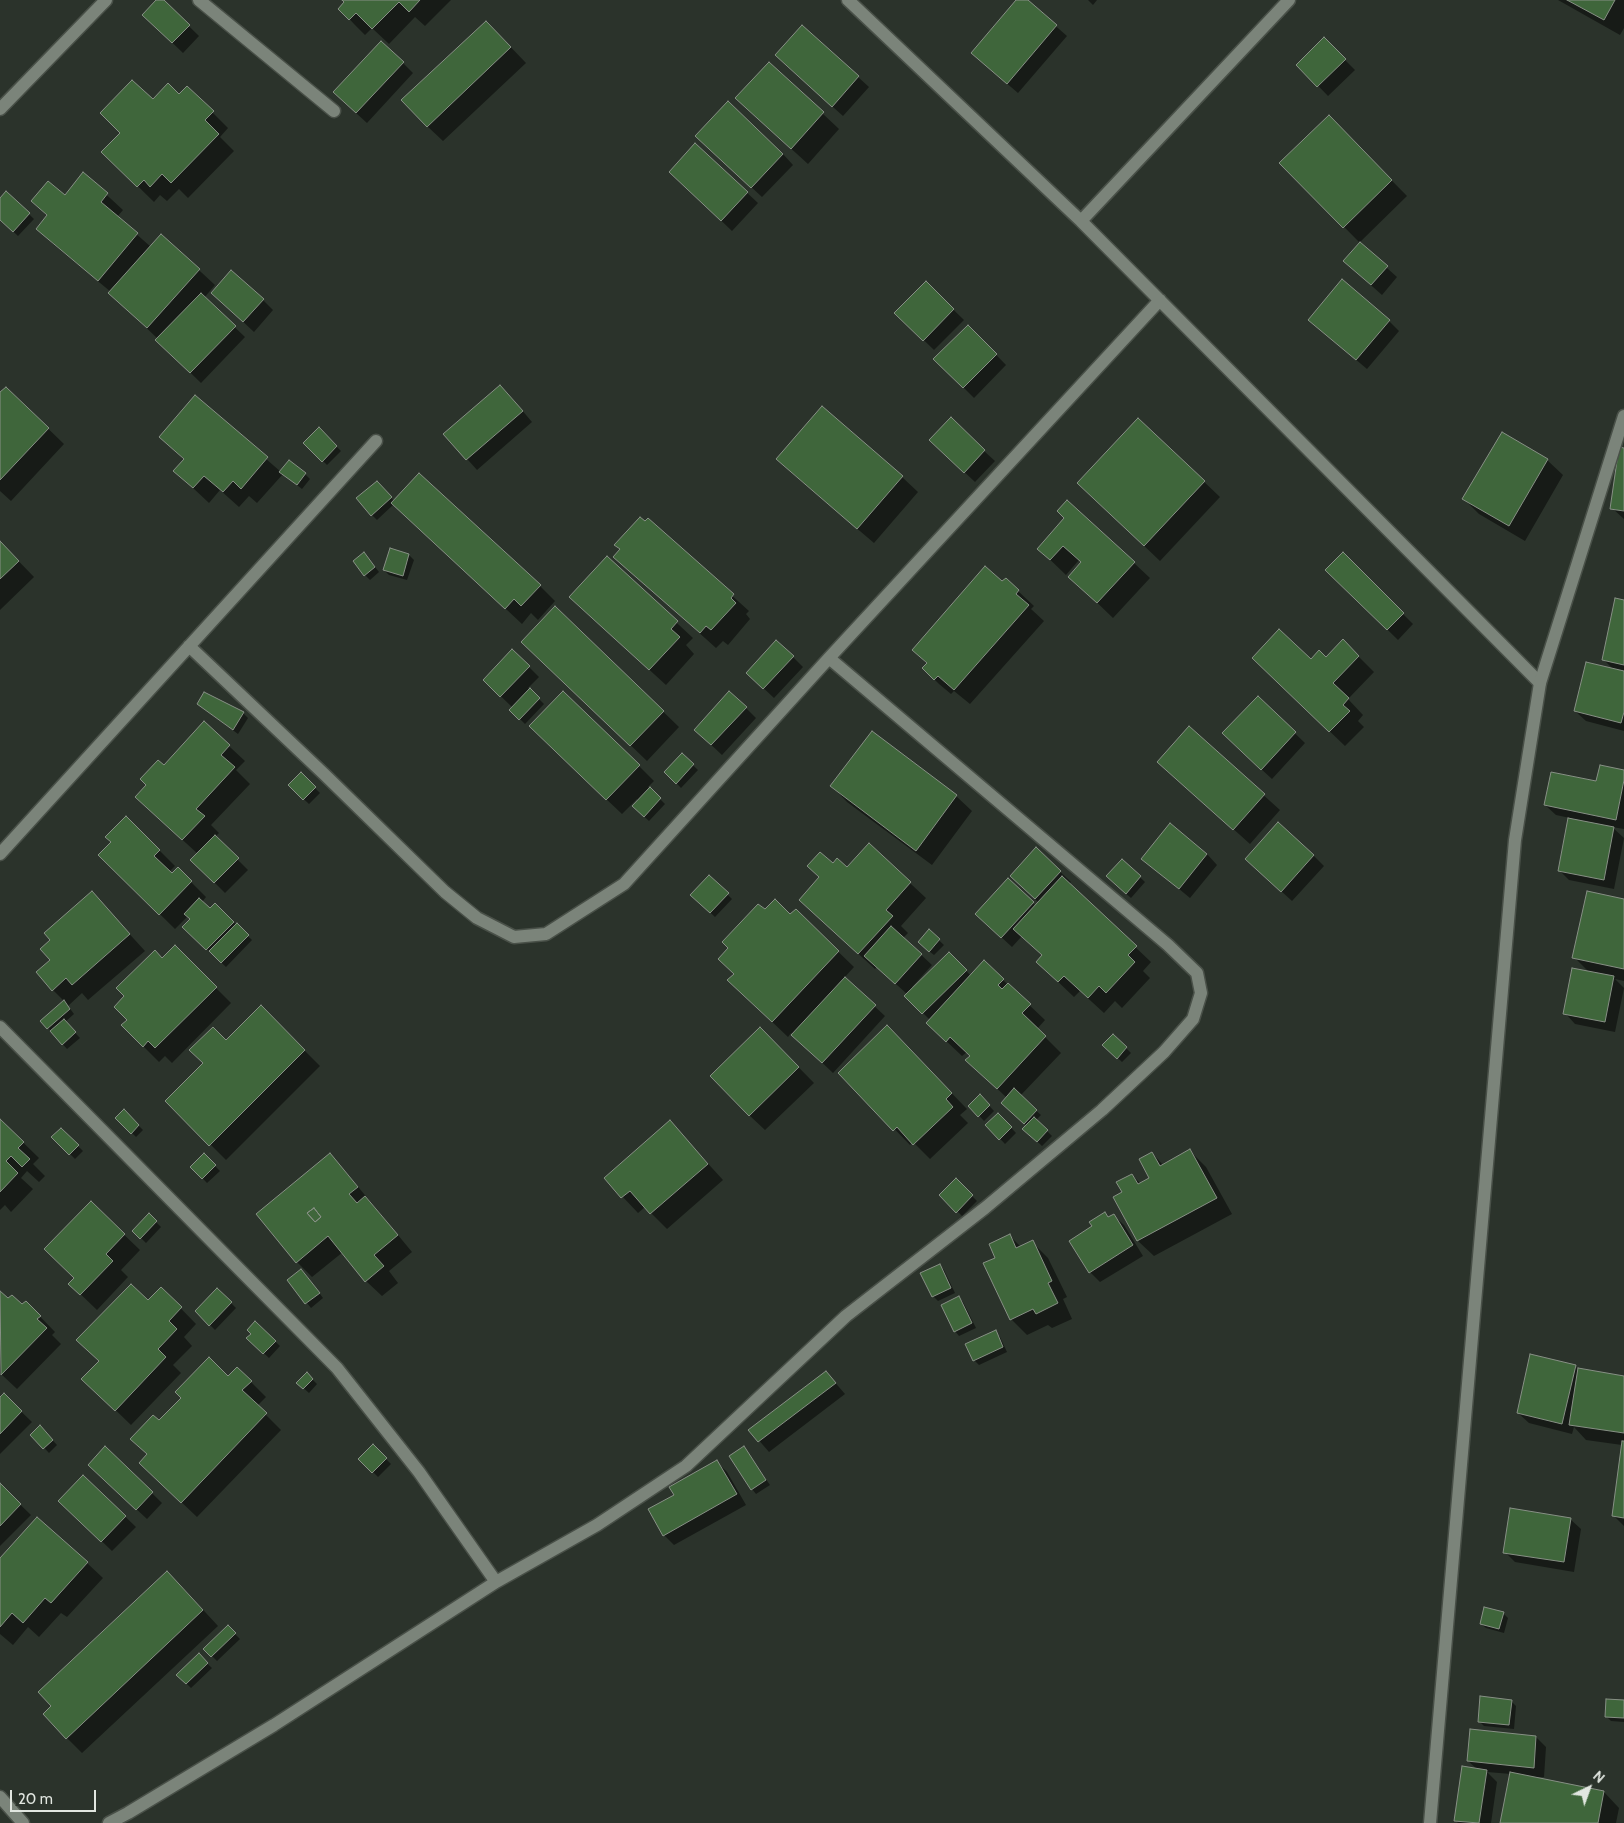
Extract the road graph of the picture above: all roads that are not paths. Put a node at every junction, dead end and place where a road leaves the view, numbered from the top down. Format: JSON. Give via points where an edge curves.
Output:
{"nodes":[{"id":1,"x":106,"y":0,"type":"edge"},
{"id":2,"x":199,"y":0,"type":"edge"},
{"id":3,"x":848,"y":0,"type":"edge"},
{"id":4,"x":1289,"y":0,"type":"edge"},
{"id":5,"x":0,"y":109,"type":"edge"},
{"id":6,"x":334,"y":111,"type":"dead end"},
{"id":7,"x":1081,"y":221,"type":"junction"},
{"id":8,"x":1160,"y":300,"type":"junction"},
{"id":9,"x":1623,"y":422,"type":"edge"},
{"id":10,"x":376,"y":441,"type":"dead end"},
{"id":11,"x":189,"y":646,"type":"junction"},
{"id":12,"x":829,"y":658,"type":"junction"},
{"id":13,"x":1540,"y":683,"type":"junction"},
{"id":14,"x":0,"y":854,"type":"edge"},
{"id":15,"x":0,"y":1027,"type":"edge"},
{"id":16,"x":496,"y":1582,"type":"junction"},
{"id":17,"x":0,"y":1797,"type":"edge"},
{"id":18,"x":23,"y":1823,"type":"edge"},
{"id":19,"x":109,"y":1823,"type":"edge"},
{"id":20,"x":1430,"y":1823,"type":"edge"}],
"edges":[{"from":1,"to":5,"type":"street"},
{"from":2,"to":6,"type":"street"},
{"from":3,"to":7,"type":"street"},
{"from":4,"to":7,"type":"street"},
{"from":7,"to":8,"type":"street"},
{"from":8,"to":12,"type":"street"},
{"from":8,"to":13,"type":"street"},
{"from":9,"to":13,"type":"street"},
{"from":10,"to":11,"type":"street"},
{"from":11,"to":12,"type":"street","via":[[445,892],[477,918],[514,937],[546,934],[624,884]]},
{"from":11,"to":14,"type":"street"},
{"from":12,"to":16,"type":"street","via":[[1198,973],[1201,993],[1193,1019],[1164,1052],[1102,1110],[985,1208],[846,1316],[686,1466],[597,1525]]},
{"from":13,"to":20,"type":"street","via":[[1516,840]]},
{"from":15,"to":16,"type":"street","via":[[337,1368],[419,1472]]},
{"from":16,"to":19,"type":"street","via":[[274,1725]]},
{"from":17,"to":18,"type":"street"}]}
